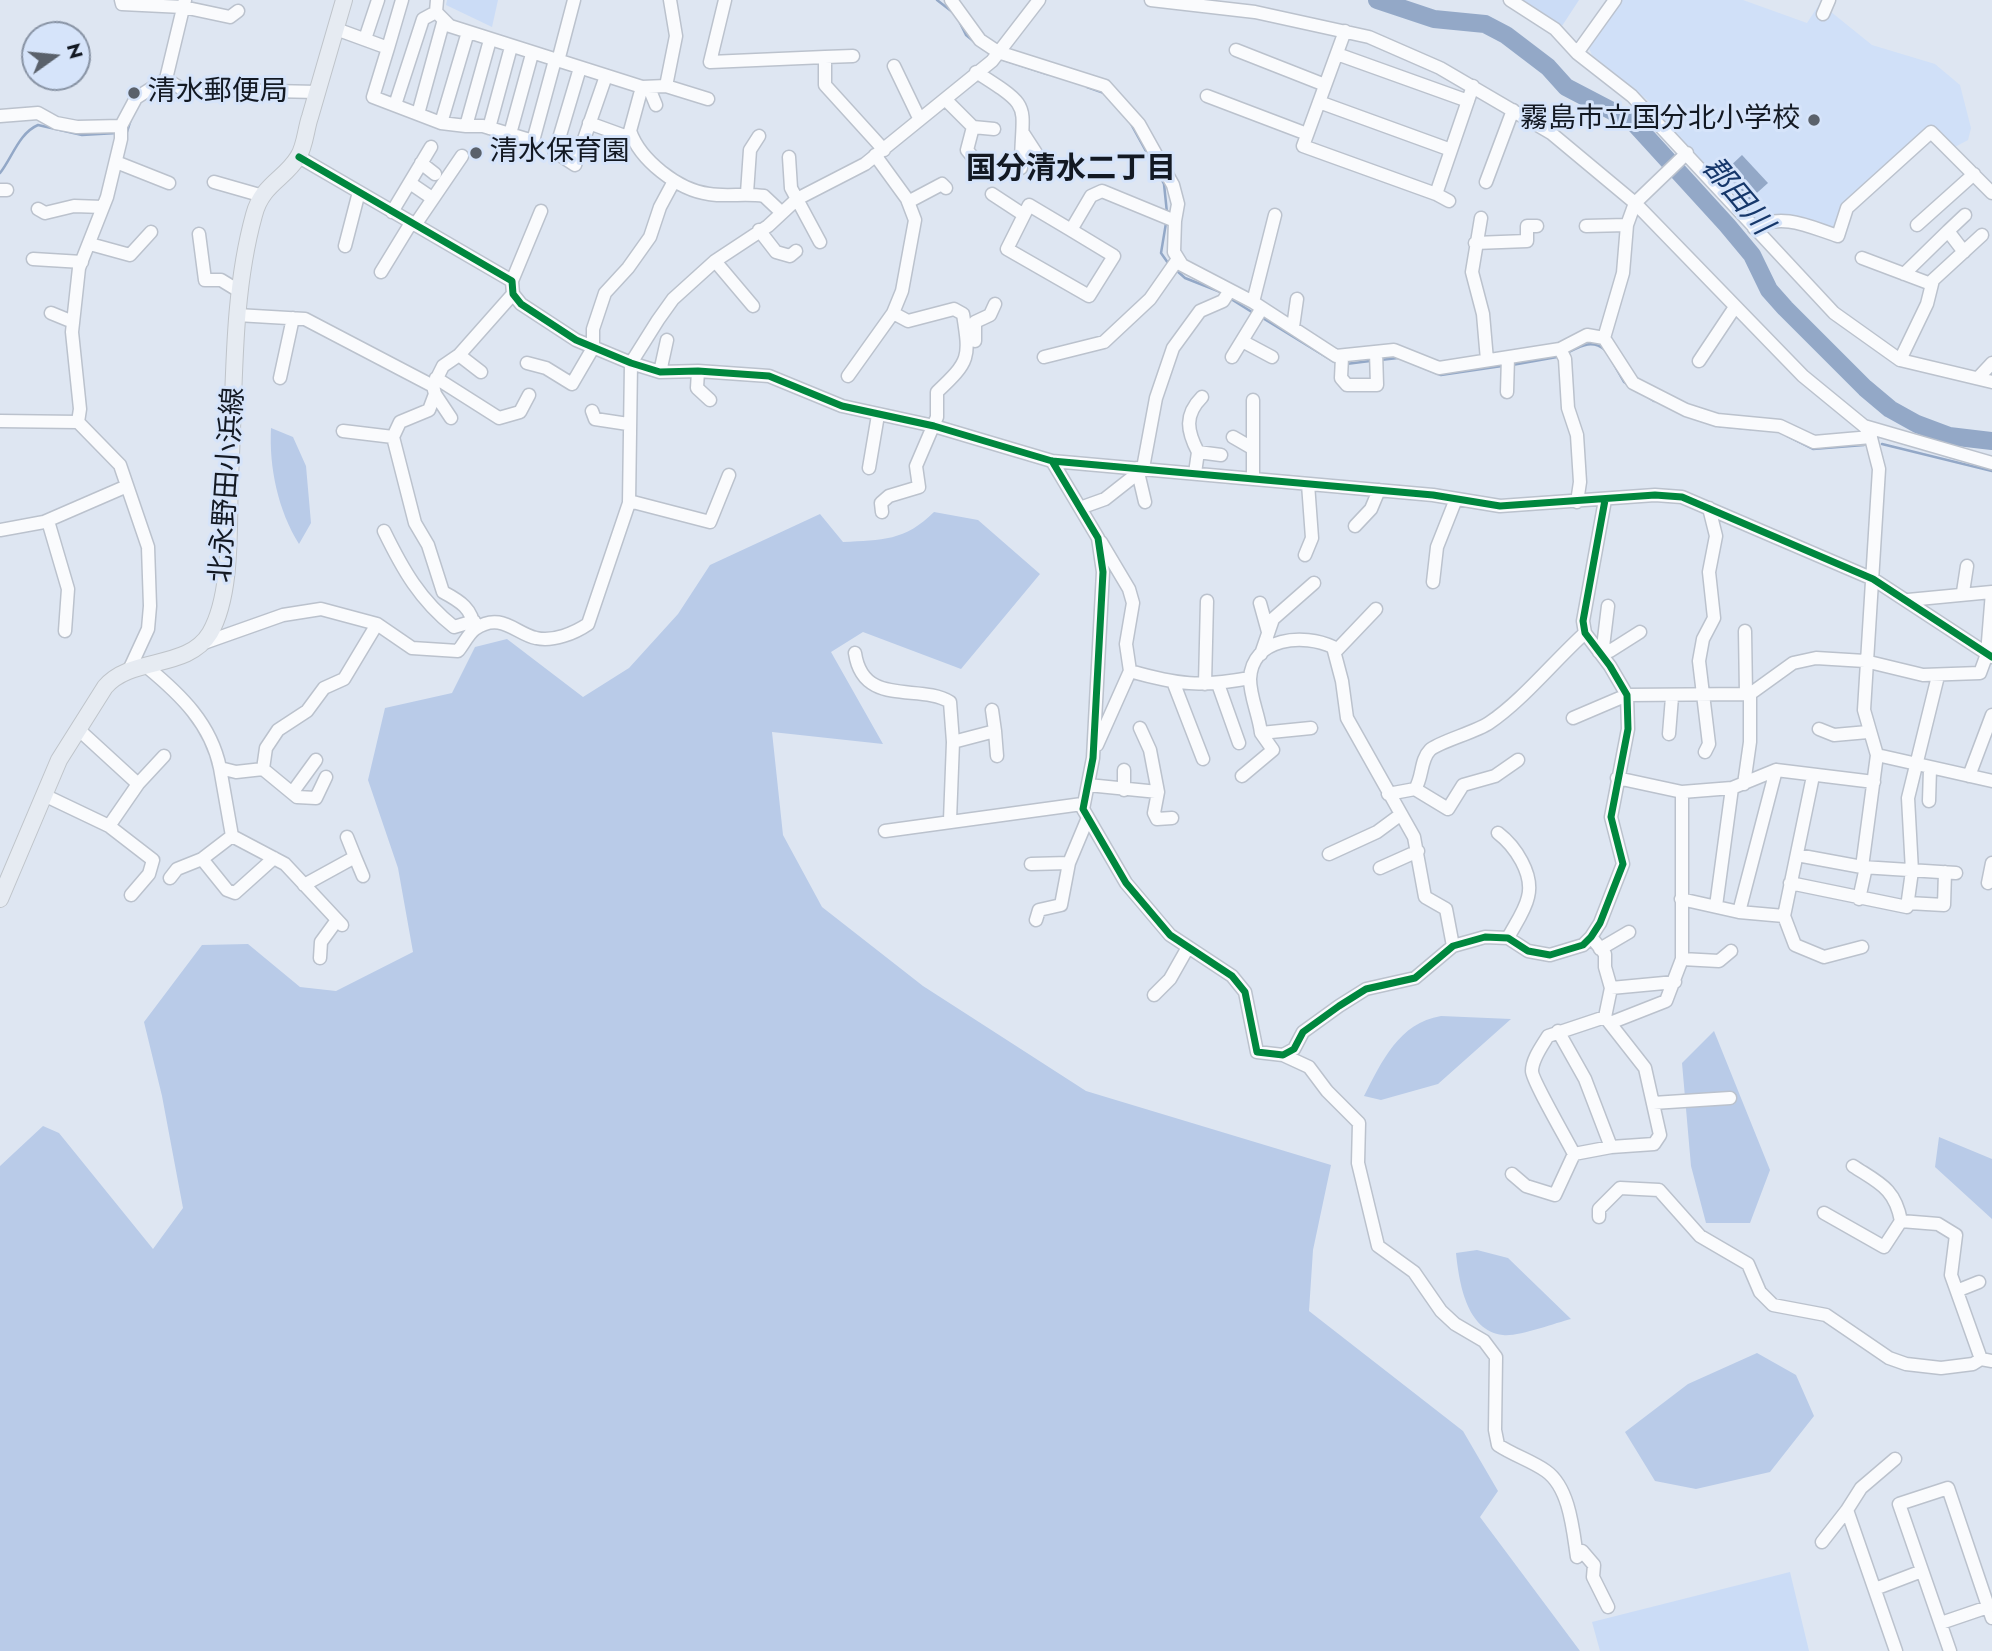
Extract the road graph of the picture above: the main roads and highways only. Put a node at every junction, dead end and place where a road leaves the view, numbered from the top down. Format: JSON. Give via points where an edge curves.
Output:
{"nodes":[{"id":1,"x":344,"y":0,"type":"edge"},
{"id":2,"x":0,"y":899,"type":"edge"}],
"edges":[{"from":1,"to":2,"type":"main road","name":"北永野田小浜線","via":[[299,157],[269,185],[254,212],[239,290],[222,599],[211,630],[201,644],[113,677],[105,687],[59,760]]}]}
